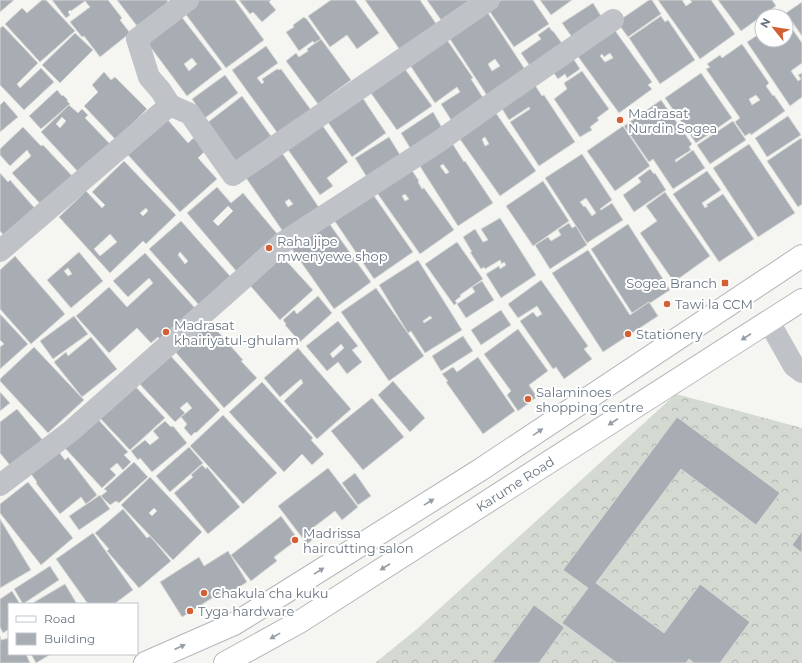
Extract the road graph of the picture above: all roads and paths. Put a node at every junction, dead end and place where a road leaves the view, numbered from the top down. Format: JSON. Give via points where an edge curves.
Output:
{"nodes":[{"id":1,"x":188,"y":0,"type":"edge"},
{"id":2,"x":489,"y":0,"type":"edge"},
{"id":3,"x":612,"y":20,"type":"dead end"},
{"id":4,"x":170,"y":105,"type":"junction"},
{"id":5,"x":0,"y":251,"type":"edge"},
{"id":6,"x":802,"y":256,"type":"edge"},
{"id":7,"x":802,"y":300,"type":"edge"},
{"id":8,"x":769,"y":322,"type":"junction"},
{"id":9,"x":802,"y":372,"type":"edge"},
{"id":10,"x":0,"y":485,"type":"edge"},
{"id":11,"x":145,"y":663,"type":"edge"},
{"id":12,"x":225,"y":663,"type":"edge"}],
"edges":[{"from":1,"to":4,"type":"street","via":[[137,39],[149,77]]},
{"from":2,"to":4,"type":"street","via":[[233,175],[190,114]]},
{"from":3,"to":10,"type":"street","via":[[438,142],[282,243],[72,431]]},
{"from":4,"to":5,"type":"street"},
{"from":11,"to":6,"type":"main road","one_way":true,"via":[[234,624],[281,595],[480,470]]},
{"from":7,"to":8,"type":"main road","name":"Karume Road"},
{"from":8,"to":9,"type":"street","via":[[794,366]]},
{"from":8,"to":12,"type":"main road","name":"Karume Road","one_way":true,"via":[[301,621]]}]}
